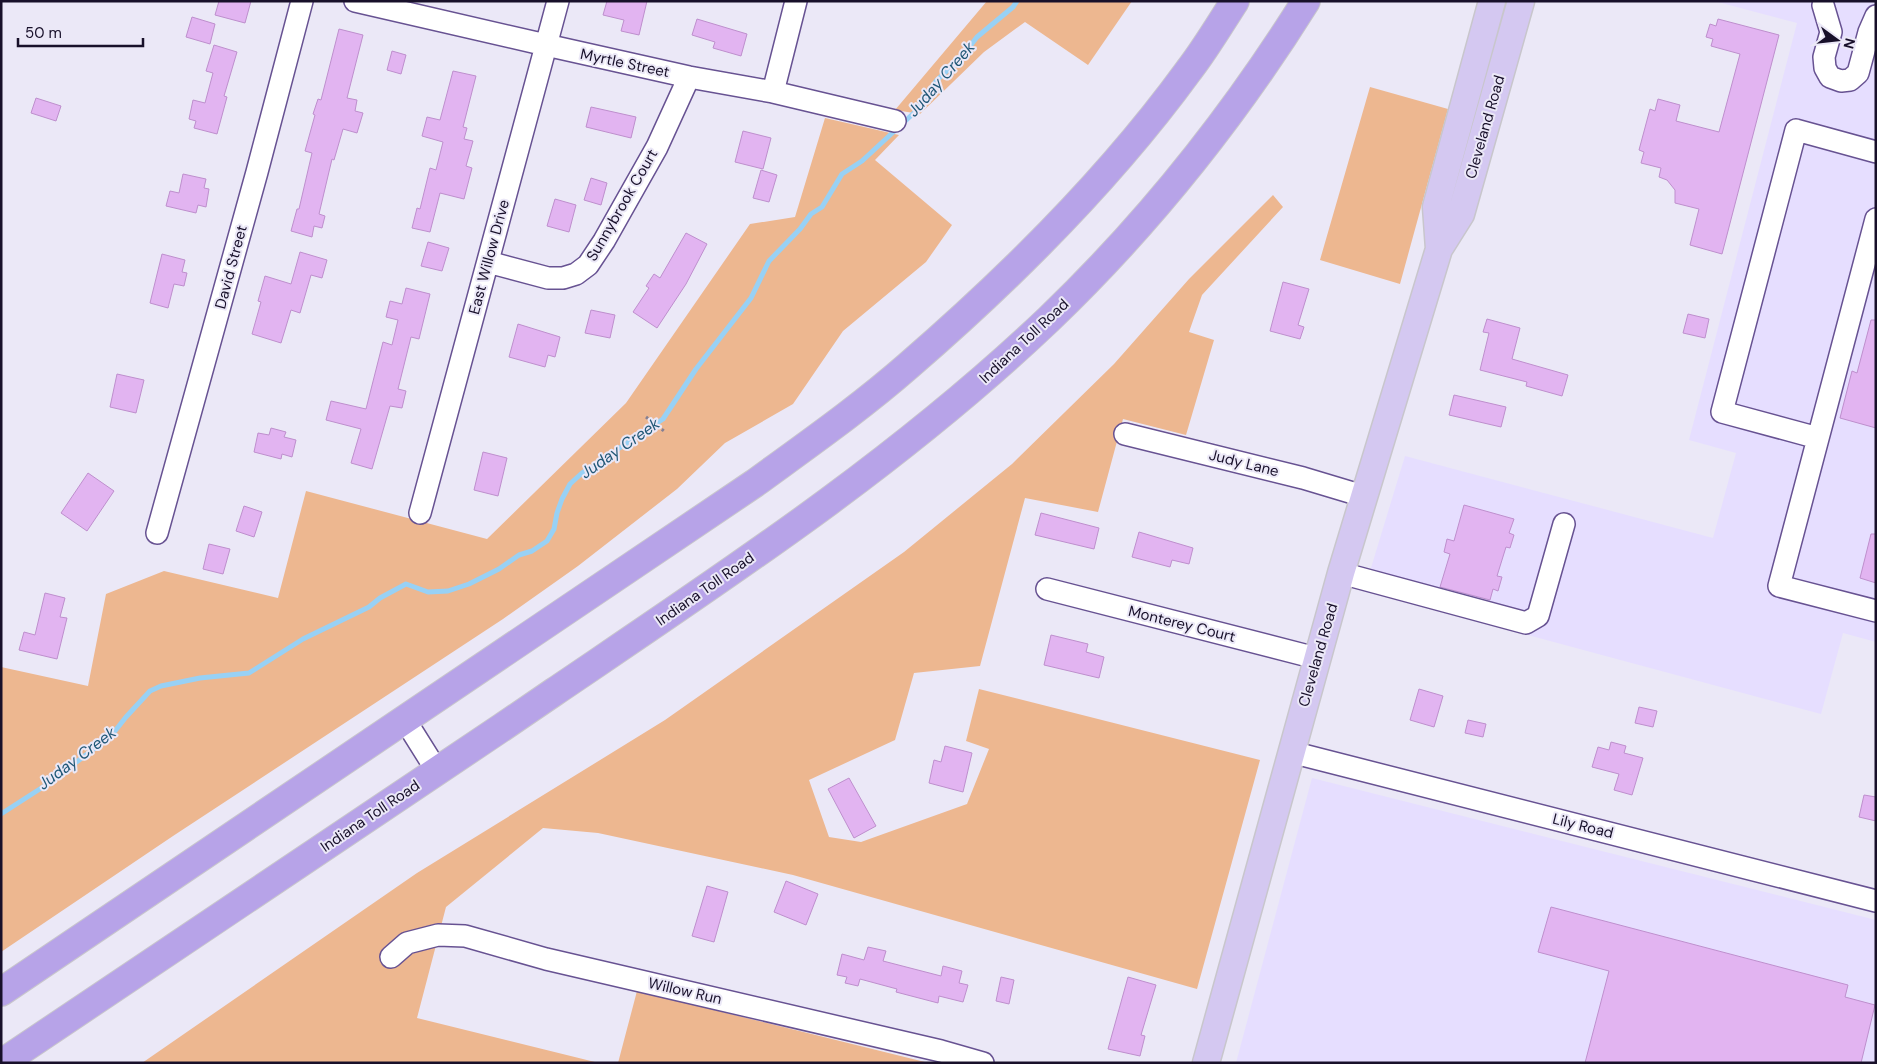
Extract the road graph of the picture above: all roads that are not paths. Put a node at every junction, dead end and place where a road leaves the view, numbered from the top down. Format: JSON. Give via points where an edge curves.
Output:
{"nodes":[{"id":1,"x":302,"y":1,"type":"edge"},
{"id":2,"x":355,"y":1,"type":"edge"},
{"id":3,"x":558,"y":1,"type":"edge"},
{"id":4,"x":796,"y":1,"type":"edge"},
{"id":5,"x":1236,"y":1,"type":"edge"},
{"id":6,"x":1306,"y":1,"type":"edge"},
{"id":7,"x":1492,"y":1,"type":"edge"},
{"id":8,"x":1521,"y":1,"type":"edge"},
{"id":9,"x":1824,"y":5,"type":"dead end"},
{"id":10,"x":1876,"y":16,"type":"edge"},
{"id":11,"x":546,"y":45,"type":"junction"},
{"id":12,"x":689,"y":77,"type":"junction"},
{"id":13,"x":773,"y":92,"type":"junction"},
{"id":14,"x":895,"y":121,"type":"dead end"},
{"id":15,"x":1876,"y":152,"type":"edge"},
{"id":16,"x":1876,"y":219,"type":"edge"},
{"id":17,"x":1439,"y":249,"type":"junction"},
{"id":18,"x":488,"y":262,"type":"junction"},
{"id":19,"x":1125,"y":434,"type":"dead end"},
{"id":20,"x":1818,"y":438,"type":"junction"},
{"id":21,"x":1363,"y":496,"type":"junction"},
{"id":22,"x":420,"y":513,"type":"dead end"},
{"id":23,"x":1564,"y":524,"type":"dead end"},
{"id":24,"x":158,"y":533,"type":"dead end"},
{"id":25,"x":1341,"y":573,"type":"junction"},
{"id":26,"x":1047,"y":589,"type":"dead end"},
{"id":27,"x":1876,"y":611,"type":"edge"},
{"id":28,"x":1316,"y":658,"type":"junction"},
{"id":29,"x":404,"y":720,"type":"junction"},
{"id":30,"x":1290,"y":752,"type":"junction"},
{"id":31,"x":438,"y":771,"type":"junction"},
{"id":32,"x":1876,"y":900,"type":"edge"},
{"id":33,"x":391,"y":957,"type":"dead end"},
{"id":34,"x":1,"y":992,"type":"edge"},
{"id":35,"x":2,"y":1063,"type":"edge"},
{"id":36,"x":983,"y":1063,"type":"edge"},
{"id":37,"x":1206,"y":1063,"type":"edge"}],
"edges":[{"from":1,"to":24,"type":"street","name":"David Street"},
{"from":2,"to":11,"type":"street","name":"Myrtle Street"},
{"from":3,"to":11,"type":"street","name":"East Willow Drive"},
{"from":4,"to":13,"type":"street"},
{"from":5,"to":29,"type":"highway","via":[[1189,70],[1070,214],[984,299],[907,367],[755,483]]},
{"from":6,"to":31,"type":"highway","name":"Indiana Toll Road","via":[[1217,129],[1144,219],[1086,282],[999,365],[892,455],[803,522]]},
{"from":7,"to":17,"type":"main road","name":"Cleveland Road","via":[[1436,207]]},
{"from":8,"to":17,"type":"main road","name":"Cleveland Road","via":[[1460,214]]},
{"from":9,"to":10,"type":"street","via":[[1831,32],[1824,68],[1830,78],[1841,81],[1850,80],[1858,73]]},
{"from":11,"to":12,"type":"street","name":"Myrtle Street"},
{"from":11,"to":18,"type":"street","name":"East Willow Drive"},
{"from":12,"to":13,"type":"street","name":"Myrtle Street"},
{"from":12,"to":18,"type":"street","name":"Sunnybrook Court","via":[[656,147],[588,265],[576,274],[548,278]]},
{"from":13,"to":14,"type":"street","name":"Myrtle Street"},
{"from":15,"to":20,"type":"street","via":[[1796,130],[1722,412]]},
{"from":16,"to":20,"type":"street"},
{"from":17,"to":21,"type":"main road","name":"Cleveland Road"},
{"from":18,"to":22,"type":"street","name":"East Willow Drive"},
{"from":19,"to":21,"type":"street","name":"Judy Lane","via":[[1275,470]]},
{"from":20,"to":27,"type":"street","via":[[1779,586]]},
{"from":21,"to":25,"type":"main road","name":"Cleveland Road"},
{"from":23,"to":25,"type":"street","via":[[1538,616],[1526,623]]},
{"from":25,"to":28,"type":"main road","name":"Cleveland Road"},
{"from":26,"to":28,"type":"street","name":"Monterey Court"},
{"from":28,"to":30,"type":"main road","name":"Cleveland Road"},
{"from":29,"to":31,"type":"street"},
{"from":29,"to":34,"type":"highway"},
{"from":30,"to":32,"type":"street","name":"Lily Road"},
{"from":30,"to":37,"type":"main road","name":"Cleveland Road"},
{"from":31,"to":35,"type":"highway","name":"Indiana Toll Road"},
{"from":33,"to":36,"type":"street","name":"Willow Run","via":[[407,943],[438,936],[465,936],[546,959]]}]}
